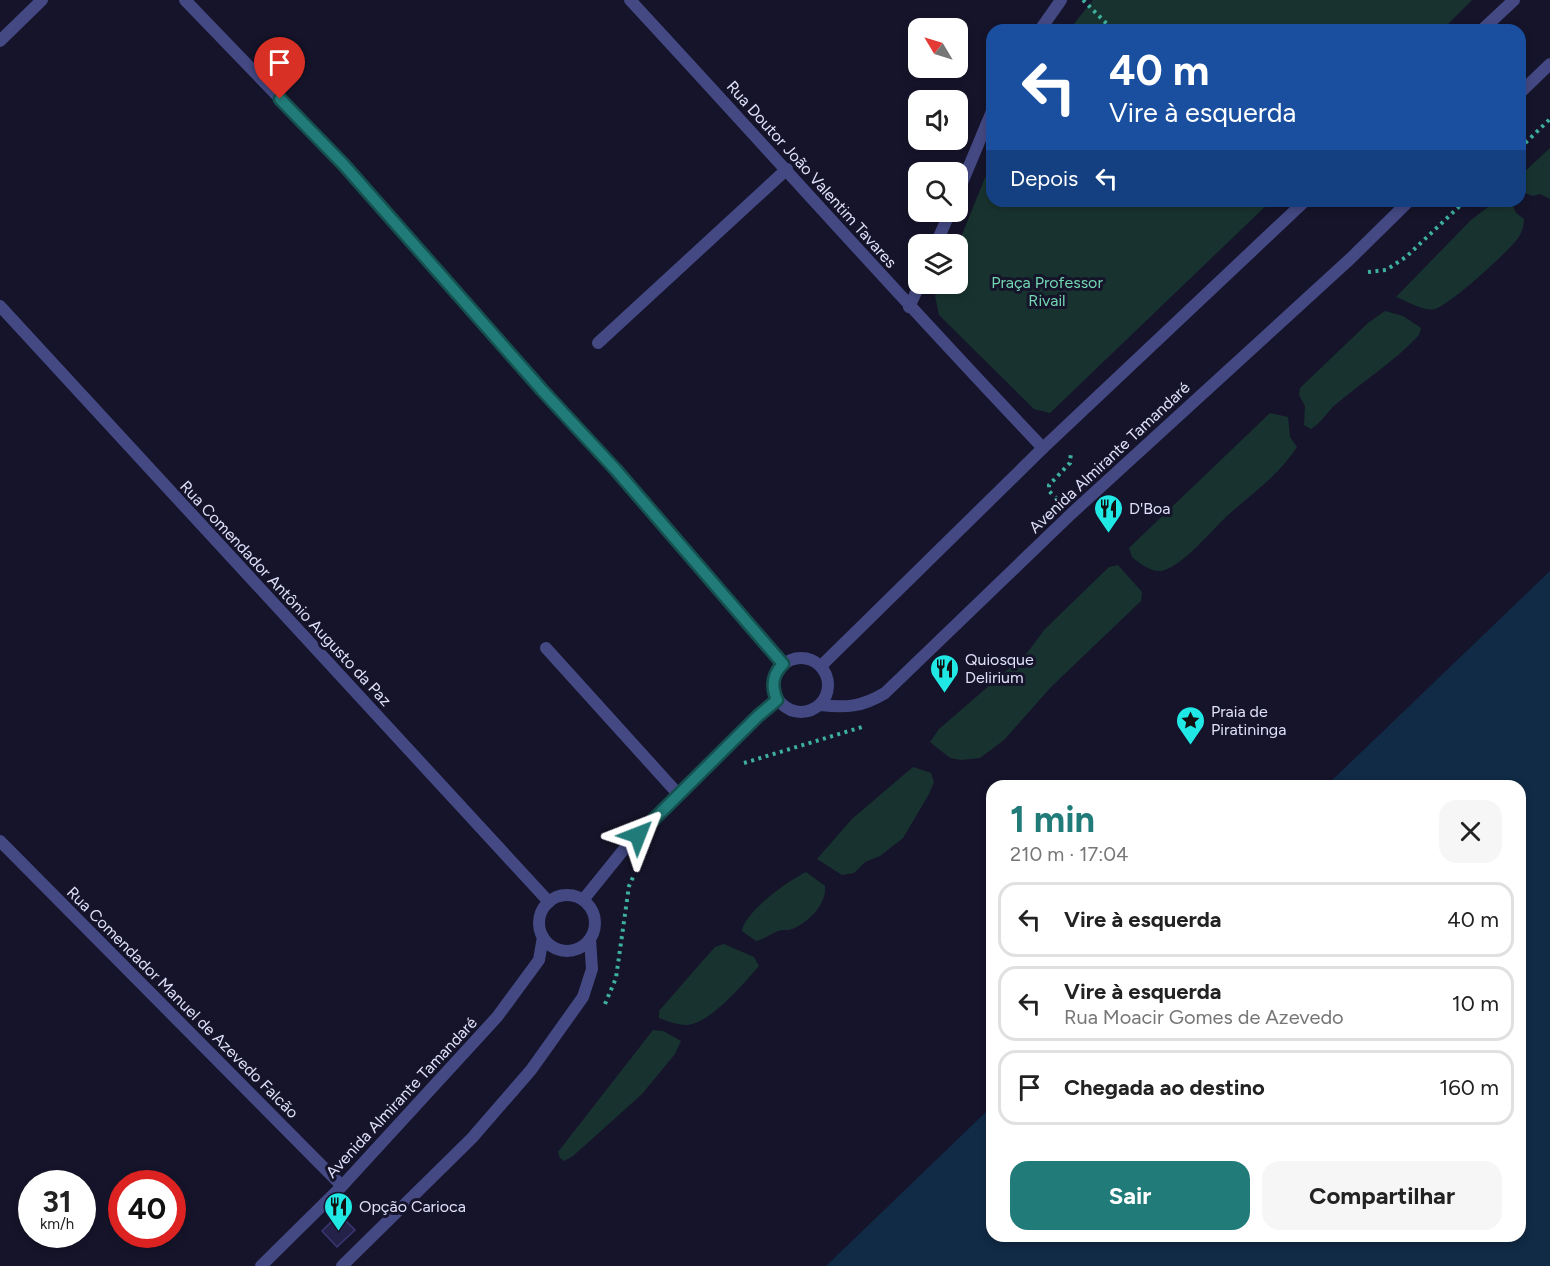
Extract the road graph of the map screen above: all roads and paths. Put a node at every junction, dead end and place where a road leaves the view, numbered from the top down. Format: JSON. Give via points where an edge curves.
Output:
{"nodes":[{"id":1,"x":42,"y":0,"type":"edge"},
{"id":2,"x":185,"y":0,"type":"edge"},
{"id":3,"x":630,"y":0,"type":"edge"},
{"id":4,"x":1060,"y":0,"type":"edge"},
{"id":5,"x":1083,"y":0,"type":"edge"},
{"id":6,"x":1514,"y":0,"type":"edge"},
{"id":7,"x":1044,"y":24,"type":"edge"},
{"id":8,"x":1107,"y":24,"type":"edge"},
{"id":9,"x":1488,"y":24,"type":"edge"},
{"id":10,"x":0,"y":41,"type":"edge"},
{"id":11,"x":1550,"y":64,"type":"edge"},
{"id":12,"x":1526,"y":87,"type":"edge"},
{"id":13,"x":1550,"y":119,"type":"edge"},
{"id":14,"x":986,"y":125,"type":"edge"},
{"id":15,"x":1526,"y":142,"type":"edge"},
{"id":16,"x":968,"y":169,"type":"edge"},
{"id":17,"x":788,"y":170,"type":"junction"},
{"id":18,"x":1299,"y":207,"type":"edge"},
{"id":19,"x":1403,"y":207,"type":"edge"},
{"id":20,"x":915,"y":294,"type":"edge"},
{"id":21,"x":0,"y":306,"type":"edge"},
{"id":22,"x":909,"y":307,"type":"junction"},
{"id":23,"x":598,"y":343,"type":"dead end"},
{"id":24,"x":1057,"y":434,"type":"junction"},
{"id":25,"x":1043,"y":448,"type":"junction"},
{"id":26,"x":1071,"y":514,"type":"junction"},
{"id":27,"x":546,"y":648,"type":"dead end"},
{"id":28,"x":783,"y":664,"type":"junction"},
{"id":29,"x":821,"y":666,"type":"junction"},
{"id":30,"x":777,"y":700,"type":"junction"},
{"id":31,"x":820,"y":705,"type":"junction"},
{"id":32,"x":679,"y":795,"type":"junction"},
{"id":33,"x":0,"y":841,"type":"edge"},
{"id":34,"x":583,"y":900,"type":"junction"},
{"id":35,"x":549,"y":902,"type":"junction"},
{"id":36,"x":543,"y":937,"type":"junction"},
{"id":37,"x":590,"y":939,"type":"junction"},
{"id":38,"x":342,"y":1186,"type":"junction"},
{"id":39,"x":261,"y":1266,"type":"edge"},
{"id":40,"x":342,"y":1266,"type":"edge"}],
"edges":[{"from":1,"to":10,"type":"street"},
{"from":2,"to":28,"type":"street","via":[[344,165]]},
{"from":3,"to":17,"type":"street","name":"Rua Doutor João Valentim Tavares"},
{"from":4,"to":7,"type":"street"},
{"from":5,"to":8,"type":"path"},
{"from":6,"to":9,"type":"street"},
{"from":11,"to":12,"type":"street"},
{"from":13,"to":15,"type":"path"},
{"from":14,"to":16,"type":"street"},
{"from":17,"to":22,"type":"street","name":"Rua Doutor João Valentim Tavares"},
{"from":17,"to":23,"type":"street"},
{"from":18,"to":24,"type":"street"},
{"from":19,"to":26,"type":"street","name":"Avenida Almirante Tamandaré"},
{"from":20,"to":22,"type":"street"},
{"from":21,"to":35,"type":"street","name":"Rua Comendador Antônio Augusto da Paz"},
{"from":22,"to":25,"type":"street","name":"Rua Doutor João Valentim Tavares"},
{"from":24,"to":25,"type":"street"},
{"from":24,"to":26,"type":"path","via":[[1071,453],[1071,463],[1049,485],[1049,491]]},
{"from":25,"to":29,"type":"street"},
{"from":26,"to":31,"type":"street","name":"Avenida Almirante Tamandaré","via":[[885,693],[866,704],[845,708]]},
{"from":27,"to":32,"type":"street"},
{"from":28,"to":29,"type":"street","via":[[806,657]]},
{"from":28,"to":30,"type":"street","via":[[773,685]]},
{"from":29,"to":31,"type":"street","via":[[828,681]]},
{"from":30,"to":31,"type":"street","via":[[798,712]]},
{"from":30,"to":32,"type":"street"},
{"from":32,"to":34,"type":"street","via":[[625,848]]},
{"from":33,"to":38,"type":"street","name":"Rua Comendador Manuel de Azevedo Falcão"},
{"from":34,"to":35,"type":"street","via":[[563,895]]},
{"from":34,"to":37,"type":"street","via":[[594,915]]},
{"from":35,"to":36,"type":"street","via":[[540,918]]},
{"from":36,"to":37,"type":"street","via":[[566,951]]},
{"from":36,"to":38,"type":"street","name":"Avenida Almirante Tamandaré","via":[[539,960],[497,1017]]},
{"from":37,"to":40,"type":"street","via":[[592,969],[583,997],[531,1070],[472,1138]]},
{"from":38,"to":39,"type":"street","name":"Avenida Almirante Tamandaré"}]}
